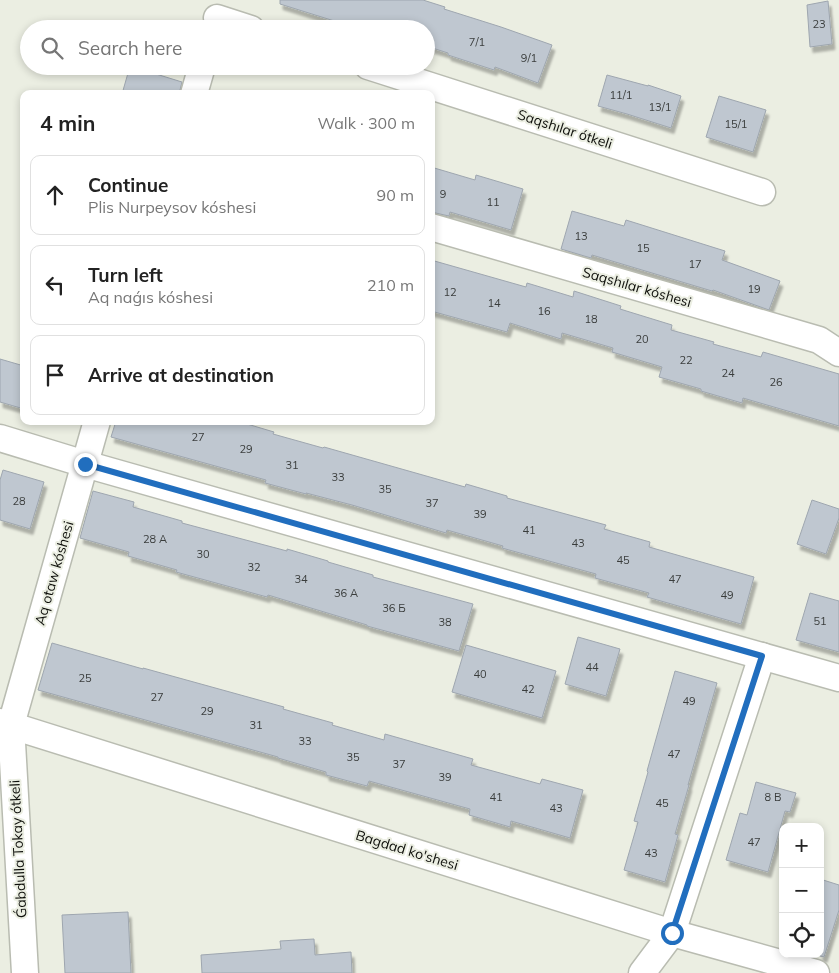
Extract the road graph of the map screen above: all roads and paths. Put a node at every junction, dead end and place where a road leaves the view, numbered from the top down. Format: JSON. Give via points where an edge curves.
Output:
{"nodes":[{"id":1,"x":199,"y":75,"type":"edge"},
{"id":2,"x":396,"y":75,"type":"edge"},
{"id":3,"x":195,"y":90,"type":"edge"},
{"id":4,"x":762,"y":192,"type":"dead end"},
{"id":5,"x":435,"y":228,"type":"edge"},
{"id":6,"x":839,"y":353,"type":"edge"},
{"id":7,"x":96,"y":425,"type":"edge"},
{"id":8,"x":0,"y":438,"type":"edge"},
{"id":9,"x":85,"y":464,"type":"junction"},
{"id":10,"x":762,"y":656,"type":"junction"},
{"id":11,"x":839,"y":678,"type":"edge"},
{"id":12,"x":6,"y":723,"type":"edge"},
{"id":13,"x":672,"y":933,"type":"junction"},
{"id":14,"x":25,"y":973,"type":"edge"},
{"id":15,"x":642,"y":973,"type":"edge"},
{"id":16,"x":816,"y":973,"type":"edge"}],
"edges":[{"from":1,"to":3,"type":"street"},
{"from":2,"to":4,"type":"street","name":"Saqshılar ótkeli"},
{"from":5,"to":6,"type":"street","name":"Saqshılar kóshesi","via":[[819,340]]},
{"from":7,"to":9,"type":"street","name":"Aq otaw kóshesi"},
{"from":8,"to":9,"type":"street"},
{"from":9,"to":10,"type":"street"},
{"from":9,"to":12,"type":"street","name":"Aq otaw kóshesi"},
{"from":10,"to":11,"type":"street"},
{"from":10,"to":13,"type":"street"},
{"from":12,"to":13,"type":"street","name":"Bagdad ko'shesi"},
{"from":12,"to":14,"type":"street","name":"Ǵabdulla Tokay ótkeli"},
{"from":13,"to":15,"type":"street"},
{"from":13,"to":16,"type":"street","name":"Bagdad ko'shesi"}]}
